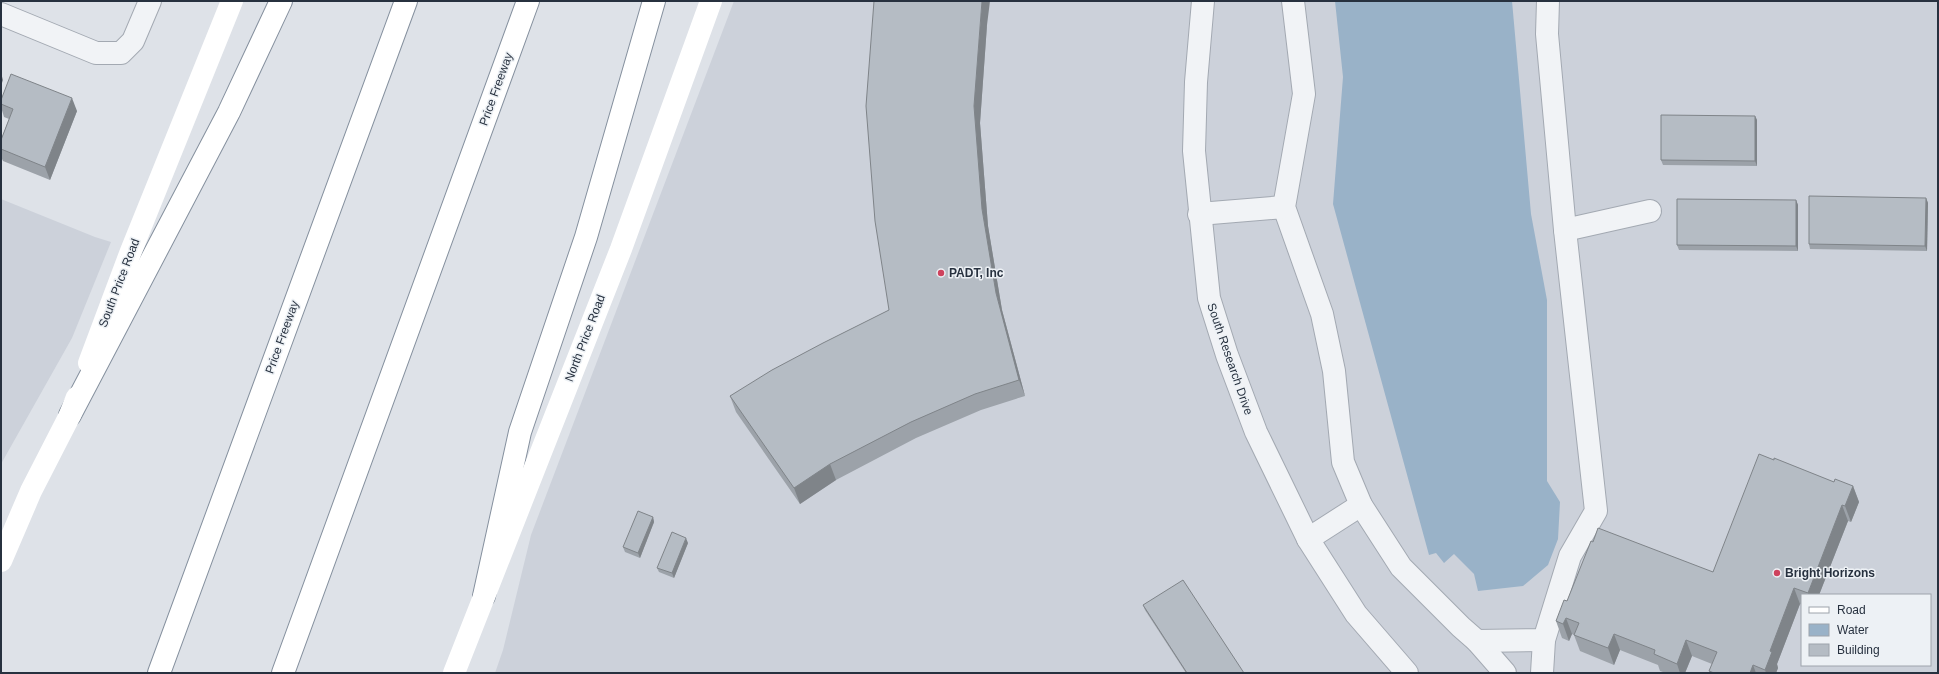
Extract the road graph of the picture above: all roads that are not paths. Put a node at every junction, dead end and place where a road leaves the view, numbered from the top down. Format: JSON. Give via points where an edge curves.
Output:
{"nodes":[{"id":1,"x":150,"y":1,"type":"edge"},
{"id":2,"x":232,"y":1,"type":"edge"},
{"id":3,"x":281,"y":1,"type":"edge"},
{"id":4,"x":406,"y":1,"type":"edge"},
{"id":5,"x":528,"y":1,"type":"edge"},
{"id":6,"x":654,"y":1,"type":"edge"},
{"id":7,"x":711,"y":1,"type":"edge"},
{"id":8,"x":1203,"y":1,"type":"edge"},
{"id":9,"x":1292,"y":1,"type":"edge"},
{"id":10,"x":1548,"y":1,"type":"edge"},
{"id":11,"x":1,"y":14,"type":"edge"},
{"id":12,"x":1284,"y":207,"type":"junction"},
{"id":13,"x":1650,"y":211,"type":"dead end"},
{"id":14,"x":1199,"y":214,"type":"junction"},
{"id":15,"x":1565,"y":230,"type":"junction"},
{"id":16,"x":70,"y":415,"type":"junction"},
{"id":17,"x":1361,"y":505,"type":"junction"},
{"id":18,"x":1308,"y":538,"type":"junction"},
{"id":19,"x":1,"y":561,"type":"edge"},
{"id":20,"x":484,"y":596,"type":"junction"},
{"id":21,"x":1544,"y":640,"type":"junction"},
{"id":22,"x":1477,"y":641,"type":"junction"},
{"id":23,"x":159,"y":673,"type":"edge"},
{"id":24,"x":283,"y":673,"type":"edge"},
{"id":25,"x":454,"y":673,"type":"edge"},
{"id":26,"x":1408,"y":673,"type":"edge"},
{"id":27,"x":1505,"y":673,"type":"edge"},
{"id":28,"x":1542,"y":673,"type":"edge"}],
"edges":[{"from":1,"to":11,"type":"street","via":[[133,41],[121,53],[96,53]]},
{"from":2,"to":16,"type":"main road","name":"South Price Road","via":[[131,251]]},
{"from":3,"to":16,"type":"main road","via":[[229,112]]},
{"from":4,"to":23,"type":"main road","name":"Price Freeway"},
{"from":5,"to":24,"type":"main road","name":"Price Freeway"},
{"from":6,"to":20,"type":"main road","via":[[586,237],[520,432]]},
{"from":7,"to":20,"type":"main road","name":"North Price Road","via":[[621,249]]},
{"from":8,"to":14,"type":"street","name":"South Research Drive","via":[[1196,82],[1194,151]]},
{"from":9,"to":12,"type":"street","via":[[1304,94]]},
{"from":10,"to":15,"type":"street","via":[[1546,34]]},
{"from":12,"to":14,"type":"street"},
{"from":12,"to":17,"type":"street","via":[[1322,314],[1334,371],[1343,462]]},
{"from":13,"to":15,"type":"street"},
{"from":14,"to":18,"type":"street","name":"South Research Drive","via":[[1209,298],[1227,355],[1256,432]]},
{"from":15,"to":21,"type":"street","via":[[1596,511],[1570,556]]},
{"from":16,"to":19,"type":"main road","name":"South Price Road","via":[[31,491]]},
{"from":17,"to":18,"type":"street"},
{"from":17,"to":22,"type":"street","via":[[1402,567]]},
{"from":18,"to":26,"type":"street","name":"South Research Drive","via":[[1356,614]]},
{"from":20,"to":25,"type":"main road","name":"North Price Road"},
{"from":21,"to":22,"type":"street"},
{"from":21,"to":28,"type":"street"},
{"from":22,"to":27,"type":"street"}]}
